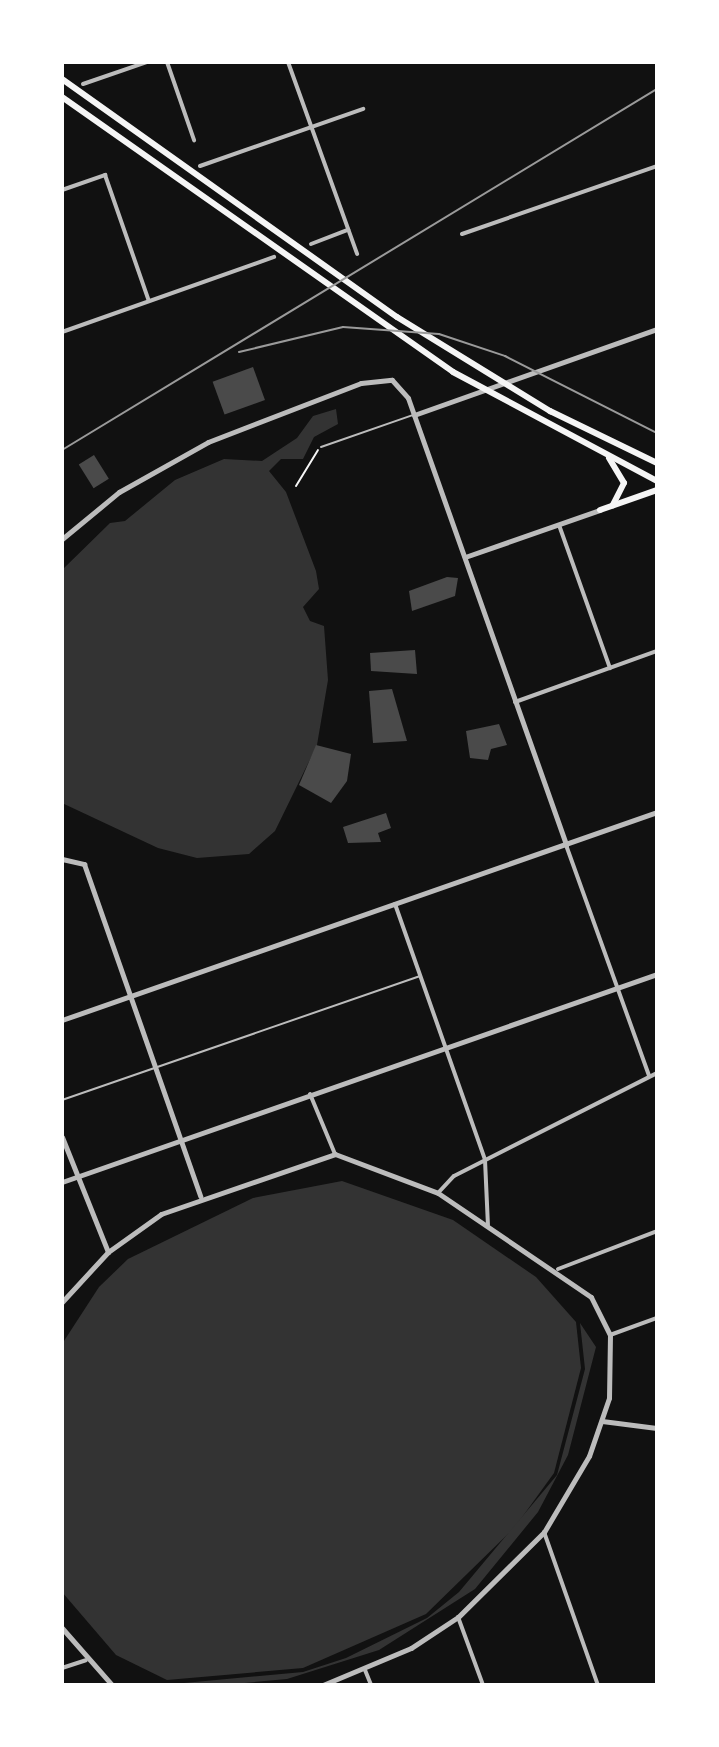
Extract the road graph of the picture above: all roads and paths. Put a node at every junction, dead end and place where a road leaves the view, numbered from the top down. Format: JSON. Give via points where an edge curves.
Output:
{"nodes":[{"id":1,"x":147,"y":62,"type":"edge"},
{"id":2,"x":167,"y":62,"type":"edge"},
{"id":3,"x":288,"y":62,"type":"edge"},
{"id":4,"x":62,"y":79,"type":"edge"},
{"id":5,"x":83,"y":84,"type":"dead end"},
{"id":6,"x":62,"y":97,"type":"edge"},
{"id":7,"x":363,"y":109,"type":"dead end"},
{"id":8,"x":311,"y":127,"type":"junction"},
{"id":9,"x":194,"y":140,"type":"dead end"},
{"id":10,"x":200,"y":166,"type":"dead end"},
{"id":11,"x":657,"y":166,"type":"edge"},
{"id":12,"x":62,"y":190,"type":"edge"},
{"id":13,"x":348,"y":230,"type":"junction"},
{"id":14,"x":462,"y":234,"type":"dead end"},
{"id":15,"x":311,"y":244,"type":"dead end"},
{"id":16,"x":357,"y":254,"type":"dead end"},
{"id":17,"x":274,"y":257,"type":"dead end"},
{"id":18,"x":149,"y":301,"type":"junction"},
{"id":19,"x":657,"y":329,"type":"edge"},
{"id":20,"x":62,"y":332,"type":"edge"},
{"id":21,"x":414,"y":415,"type":"junction"},
{"id":22,"x":321,"y":447,"type":"joint"},
{"id":23,"x":606,"y":456,"type":"junction"},
{"id":24,"x":657,"y":463,"type":"edge"},
{"id":25,"x":657,"y":481,"type":"edge"},
{"id":26,"x":296,"y":486,"type":"dead end"},
{"id":27,"x":657,"y":490,"type":"edge"},
{"id":28,"x":613,"y":505,"type":"junction"},
{"id":29,"x":600,"y":510,"type":"joint"},
{"id":30,"x":559,"y":525,"type":"junction"},
{"id":31,"x":62,"y":539,"type":"edge"},
{"id":32,"x":465,"y":558,"type":"junction"},
{"id":33,"x":657,"y":651,"type":"edge"},
{"id":34,"x":610,"y":668,"type":"junction"},
{"id":35,"x":515,"y":702,"type":"junction"},
{"id":36,"x":657,"y":812,"type":"edge"},
{"id":37,"x":566,"y":845,"type":"junction"},
{"id":38,"x":62,"y":859,"type":"edge"},
{"id":39,"x":395,"y":904,"type":"junction"},
{"id":40,"x":657,"y":974,"type":"edge"},
{"id":41,"x":421,"y":976,"type":"junction"},
{"id":42,"x":618,"y":988,"type":"junction"},
{"id":43,"x":129,"y":996,"type":"junction"},
{"id":44,"x":62,"y":1020,"type":"edge"},
{"id":45,"x":445,"y":1047,"type":"junction"},
{"id":46,"x":154,"y":1068,"type":"junction"},
{"id":47,"x":657,"y":1073,"type":"edge"},
{"id":48,"x":649,"y":1076,"type":"junction"},
{"id":49,"x":310,"y":1094,"type":"junction"},
{"id":50,"x":62,"y":1100,"type":"edge"},
{"id":51,"x":62,"y":1137,"type":"edge"},
{"id":52,"x":180,"y":1140,"type":"junction"},
{"id":53,"x":335,"y":1154,"type":"junction"},
{"id":54,"x":485,"y":1160,"type":"junction"},
{"id":55,"x":76,"y":1177,"type":"junction"},
{"id":56,"x":62,"y":1182,"type":"edge"},
{"id":57,"x":438,"y":1193,"type":"junction"},
{"id":58,"x":200,"y":1196,"type":"junction"},
{"id":59,"x":488,"y":1225,"type":"junction"},
{"id":60,"x":657,"y":1231,"type":"edge"},
{"id":61,"x":108,"y":1252,"type":"junction"},
{"id":62,"x":558,"y":1269,"type":"junction"},
{"id":63,"x":62,"y":1302,"type":"edge"},
{"id":64,"x":657,"y":1318,"type":"edge"},
{"id":65,"x":610,"y":1335,"type":"junction"},
{"id":66,"x":602,"y":1421,"type":"junction"},
{"id":67,"x":657,"y":1428,"type":"edge"},
{"id":68,"x":544,"y":1532,"type":"junction"},
{"id":69,"x":458,"y":1617,"type":"junction"},
{"id":70,"x":62,"y":1628,"type":"edge"},
{"id":71,"x":86,"y":1660,"type":"junction"},
{"id":72,"x":62,"y":1668,"type":"edge"},
{"id":73,"x":365,"y":1670,"type":"junction"},
{"id":74,"x":112,"y":1685,"type":"edge"},
{"id":75,"x":323,"y":1685,"type":"edge"},
{"id":76,"x":371,"y":1685,"type":"edge"},
{"id":77,"x":483,"y":1685,"type":"edge"},
{"id":78,"x":598,"y":1685,"type":"edge"}],
"edges":[{"from":1,"to":5,"type":"street"},
{"from":2,"to":9,"type":"street"},
{"from":3,"to":8,"type":"street"},
{"from":4,"to":24,"type":"main road","via":[[519,393]]},
{"from":6,"to":23,"type":"main road","via":[[499,400]]},
{"from":7,"to":8,"type":"street"},
{"from":8,"to":10,"type":"street"},
{"from":8,"to":13,"type":"street"},
{"from":11,"to":14,"type":"street"},
{"from":12,"to":18,"type":"street","via":[[105,175]]},
{"from":13,"to":15,"type":"street"},
{"from":13,"to":16,"type":"street"},
{"from":17,"to":18,"type":"street"},
{"from":18,"to":20,"type":"street"},
{"from":19,"to":21,"type":"street"},
{"from":21,"to":22,"type":"lane"},
{"from":21,"to":31,"type":"street","via":[[392,380],[361,383],[180,456]]},
{"from":21,"to":32,"type":"street"},
{"from":22,"to":26,"type":"path"},
{"from":23,"to":25,"type":"main road"},
{"from":23,"to":28,"type":"main road","via":[[624,483]]},
{"from":27,"to":28,"type":"main road"},
{"from":28,"to":29,"type":"main road"},
{"from":29,"to":30,"type":"street"},
{"from":30,"to":32,"type":"street"},
{"from":30,"to":34,"type":"street"},
{"from":32,"to":35,"type":"street"},
{"from":33,"to":34,"type":"street"},
{"from":34,"to":35,"type":"street"},
{"from":35,"to":37,"type":"street"},
{"from":36,"to":37,"type":"street"},
{"from":37,"to":39,"type":"street"},
{"from":37,"to":42,"type":"street"},
{"from":38,"to":43,"type":"street","via":[[80,859]]},
{"from":39,"to":41,"type":"street"},
{"from":39,"to":43,"type":"street"},
{"from":40,"to":42,"type":"street"},
{"from":41,"to":45,"type":"street"},
{"from":41,"to":46,"type":"lane"},
{"from":42,"to":45,"type":"street"},
{"from":42,"to":48,"type":"street"},
{"from":43,"to":44,"type":"street"},
{"from":43,"to":46,"type":"street"},
{"from":45,"to":49,"type":"street"},
{"from":45,"to":54,"type":"street"},
{"from":46,"to":50,"type":"lane"},
{"from":46,"to":52,"type":"street"},
{"from":47,"to":48,"type":"street"},
{"from":48,"to":54,"type":"street"},
{"from":49,"to":52,"type":"street"},
{"from":49,"to":53,"type":"street"},
{"from":51,"to":55,"type":"street"},
{"from":52,"to":55,"type":"street"},
{"from":52,"to":58,"type":"street"},
{"from":53,"to":57,"type":"street"},
{"from":53,"to":58,"type":"street"},
{"from":54,"to":57,"type":"street"},
{"from":54,"to":59,"type":"street"},
{"from":55,"to":56,"type":"street"},
{"from":55,"to":61,"type":"street"},
{"from":57,"to":59,"type":"street"},
{"from":58,"to":61,"type":"street"},
{"from":59,"to":62,"type":"street"},
{"from":60,"to":62,"type":"street"},
{"from":61,"to":63,"type":"street"},
{"from":62,"to":65,"type":"street","via":[[591,1297]]},
{"from":64,"to":65,"type":"street"},
{"from":65,"to":66,"type":"street"},
{"from":66,"to":67,"type":"street"},
{"from":66,"to":68,"type":"street"},
{"from":68,"to":69,"type":"street"},
{"from":68,"to":78,"type":"street"},
{"from":69,"to":73,"type":"street"},
{"from":69,"to":77,"type":"street"},
{"from":70,"to":71,"type":"street"},
{"from":71,"to":72,"type":"street"},
{"from":71,"to":74,"type":"street"},
{"from":73,"to":75,"type":"street"},
{"from":73,"to":76,"type":"street"}]}
